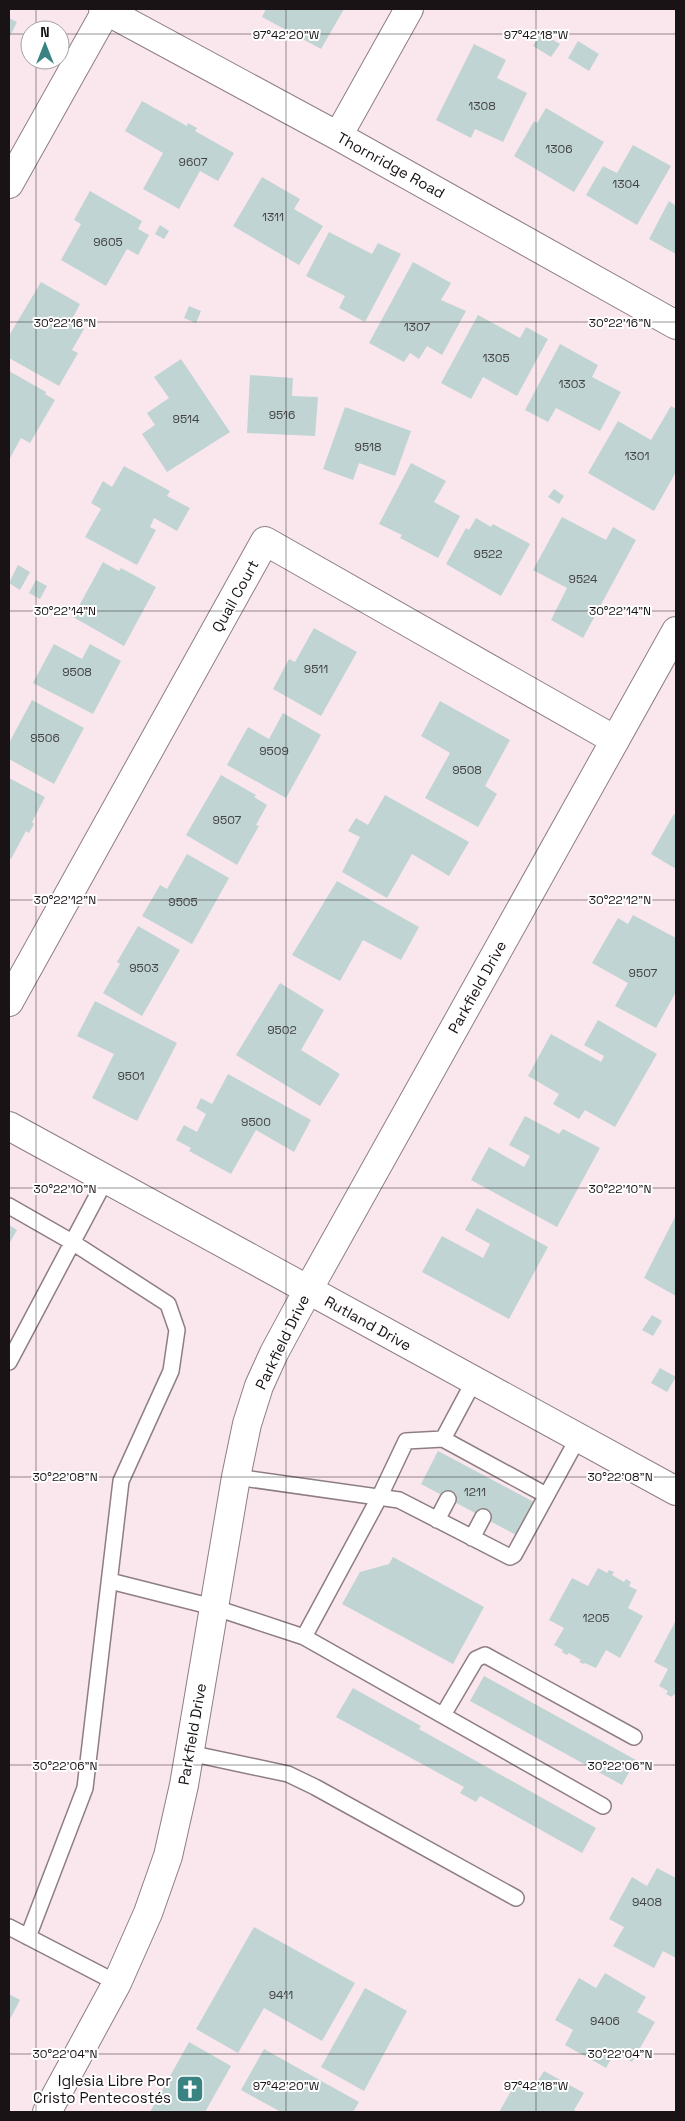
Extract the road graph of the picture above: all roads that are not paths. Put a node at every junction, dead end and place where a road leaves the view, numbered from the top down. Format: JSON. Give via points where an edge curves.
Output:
{"nodes":[{"id":1,"x":409,"y":9,"type":"edge"},
{"id":2,"x":105,"y":10,"type":"edge"},
{"id":3,"x":338,"y":136,"type":"junction"},
{"id":4,"x":9,"y":184,"type":"edge"},
{"id":5,"x":676,"y":325,"type":"edge"},
{"id":6,"x":676,"y":631,"type":"edge"},
{"id":7,"x":615,"y":740,"type":"junction"},
{"id":8,"x":9,"y":1002,"type":"edge"},
{"id":9,"x":9,"y":1126,"type":"edge"},
{"id":10,"x":106,"y":1179,"type":"junction"},
{"id":11,"x":9,"y":1206,"type":"edge"},
{"id":12,"x":72,"y":1242,"type":"junction"},
{"id":13,"x":308,"y":1290,"type":"junction"},
{"id":14,"x":9,"y":1362,"type":"edge"},
{"id":15,"x":474,"y":1381,"type":"junction"},
{"id":16,"x":578,"y":1438,"type":"junction"},
{"id":17,"x":443,"y":1439,"type":"junction"},
{"id":18,"x":236,"y":1477,"type":"junction"},
{"id":19,"x":676,"y":1491,"type":"edge"},
{"id":20,"x":546,"y":1495,"type":"junction"},
{"id":21,"x":379,"y":1498,"type":"junction"},
{"id":22,"x":448,"y":1499,"type":"dead end"},
{"id":23,"x":484,"y":1517,"type":"dead end"},
{"id":24,"x":437,"y":1520,"type":"junction"},
{"id":25,"x":472,"y":1538,"type":"junction"},
{"id":26,"x":110,"y":1581,"type":"junction"},
{"id":27,"x":213,"y":1607,"type":"junction"},
{"id":28,"x":304,"y":1637,"type":"junction"},
{"id":29,"x":443,"y":1715,"type":"junction"},
{"id":30,"x":634,"y":1737,"type":"dead end"},
{"id":31,"x":189,"y":1753,"type":"junction"},
{"id":32,"x":603,"y":1806,"type":"dead end"},
{"id":33,"x":516,"y":1898,"type":"dead end"},
{"id":34,"x":9,"y":1927,"type":"edge"},
{"id":35,"x":28,"y":1937,"type":"junction"},
{"id":36,"x":117,"y":1983,"type":"junction"},
{"id":37,"x":47,"y":2112,"type":"edge"}],
"edges":[{"from":1,"to":3,"type":"street"},
{"from":2,"to":3,"type":"street","name":"Thornridge Road"},
{"from":2,"to":4,"type":"street"},
{"from":3,"to":5,"type":"street","name":"Thornridge Road"},
{"from":6,"to":7,"type":"street","name":"Parkfield Drive"},
{"from":7,"to":8,"type":"street","name":"Quail Court","via":[[265,541]]},
{"from":7,"to":13,"type":"street","name":"Parkfield Drive"},
{"from":9,"to":10,"type":"street","name":"Rutland Drive"},
{"from":10,"to":12,"type":"lane"},
{"from":10,"to":13,"type":"street","name":"Rutland Drive"},
{"from":11,"to":12,"type":"lane"},
{"from":12,"to":14,"type":"lane"},
{"from":12,"to":26,"type":"lane","via":[[168,1304],[177,1330],[171,1371],[121,1481]]},
{"from":13,"to":15,"type":"street","name":"Rutland Drive"},
{"from":13,"to":18,"type":"street","name":"Parkfield Drive","via":[[259,1386]]},
{"from":15,"to":16,"type":"street","name":"Rutland Drive"},
{"from":15,"to":17,"type":"lane"},
{"from":16,"to":19,"type":"street","name":"Rutland Drive"},
{"from":16,"to":20,"type":"lane"},
{"from":17,"to":20,"type":"lane","via":[[469,1461]]},
{"from":17,"to":21,"type":"lane","via":[[406,1442]]},
{"from":18,"to":21,"type":"lane"},
{"from":18,"to":27,"type":"street","name":"Parkfield Drive"},
{"from":20,"to":25,"type":"lane","via":[[514,1555],[510,1557]]},
{"from":21,"to":24,"type":"lane","via":[[399,1500]]},
{"from":21,"to":28,"type":"lane"},
{"from":22,"to":24,"type":"lane"},
{"from":23,"to":25,"type":"lane"},
{"from":24,"to":25,"type":"lane"},
{"from":26,"to":27,"type":"lane"},
{"from":26,"to":35,"type":"lane","via":[[85,1788]]},
{"from":27,"to":28,"type":"lane"},
{"from":27,"to":31,"type":"street","name":"Parkfield Drive"},
{"from":28,"to":29,"type":"lane"},
{"from":29,"to":30,"type":"lane","via":[[476,1659],[485,1656]]},
{"from":29,"to":32,"type":"lane"},
{"from":31,"to":33,"type":"lane","via":[[288,1774]]},
{"from":31,"to":36,"type":"street","name":"Parkfield Drive","via":[[168,1856],[148,1913]]},
{"from":34,"to":35,"type":"lane"},
{"from":35,"to":36,"type":"lane"},
{"from":36,"to":37,"type":"street","name":"Parkfield Drive"}]}
